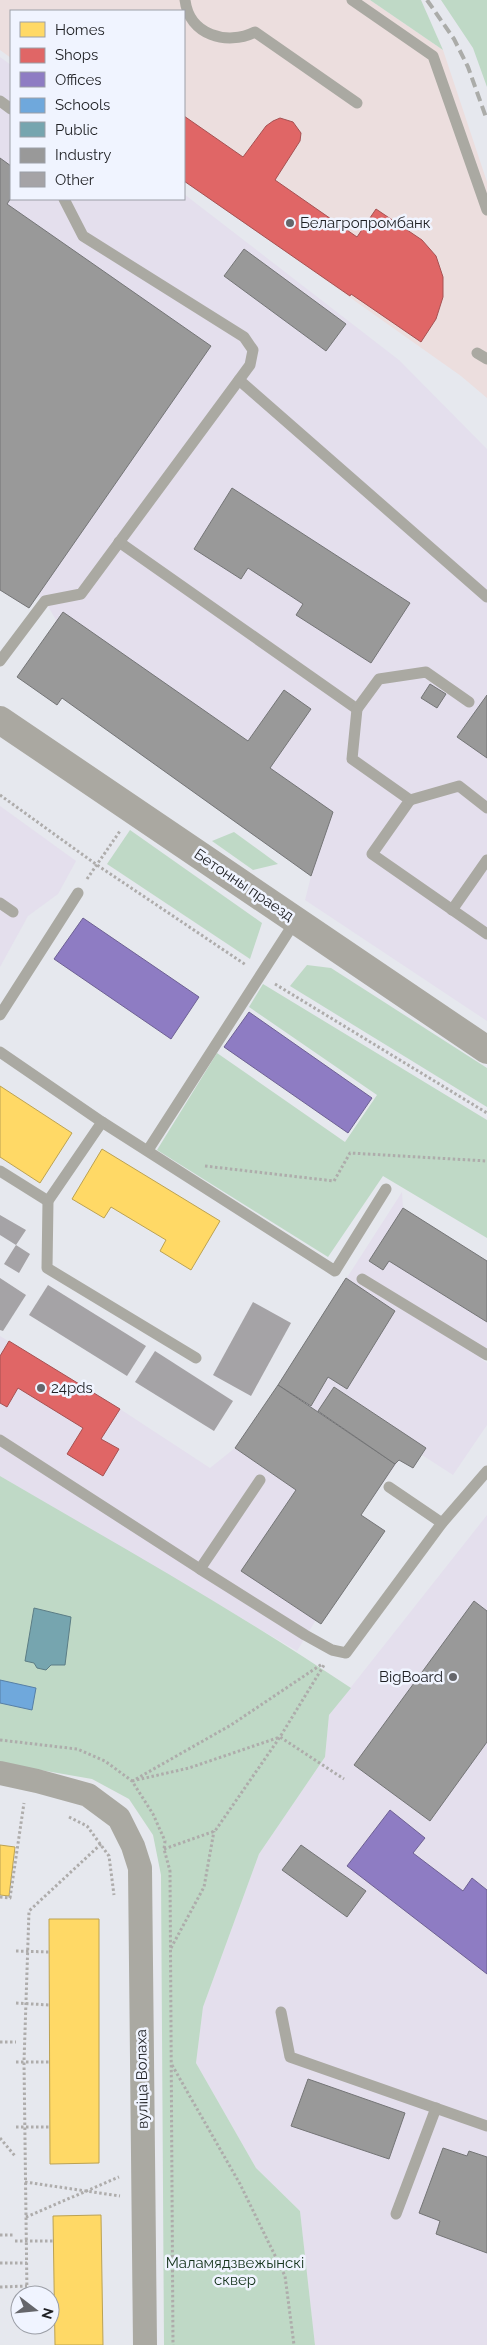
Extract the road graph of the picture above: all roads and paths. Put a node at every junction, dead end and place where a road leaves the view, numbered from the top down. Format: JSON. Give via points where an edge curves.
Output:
{"nodes":[{"id":1,"x":185,"y":0,"type":"edge"},
{"id":2,"x":352,"y":0,"type":"edge"},
{"id":3,"x":356,"y":103,"type":"dead end"},
{"id":4,"x":65,"y":200,"type":"edge"},
{"id":5,"x":487,"y":210,"type":"edge"},
{"id":6,"x":477,"y":353,"type":"dead end"},
{"id":7,"x":487,"y":359,"type":"edge"},
{"id":8,"x":239,"y":380,"type":"junction"},
{"id":9,"x":120,"y":542,"type":"junction"},
{"id":10,"x":487,"y":597,"type":"edge"},
{"id":11,"x":0,"y":661,"type":"edge"},
{"id":12,"x":469,"y":702,"type":"dead end"},
{"id":13,"x":357,"y":709,"type":"junction"},
{"id":14,"x":0,"y":720,"type":"edge"},
{"id":15,"x":0,"y":795,"type":"edge"},
{"id":16,"x":410,"y":800,"type":"junction"},
{"id":17,"x":487,"y":808,"type":"edge"},
{"id":18,"x":134,"y":811,"type":"junction"},
{"id":19,"x":487,"y":860,"type":"edge"},
{"id":20,"x":97,"y":865,"type":"junction"},
{"id":21,"x":78,"y":893,"type":"joint"},
{"id":22,"x":0,"y":903,"type":"edge"},
{"id":23,"x":452,"y":910,"type":"junction"},
{"id":24,"x":13,"y":912,"type":"dead end"},
{"id":25,"x":296,"y":920,"type":"junction"},
{"id":26,"x":487,"y":934,"type":"edge"},
{"id":27,"x":261,"y":975,"type":"junction"},
{"id":28,"x":0,"y":1015,"type":"edge"},
{"id":29,"x":487,"y":1050,"type":"edge"},
{"id":30,"x":0,"y":1052,"type":"edge"},
{"id":31,"x":487,"y":1114,"type":"edge"},
{"id":32,"x":102,"y":1122,"type":"junction"},
{"id":33,"x":148,"y":1150,"type":"junction"},
{"id":34,"x":164,"y":1161,"type":"junction"},
{"id":35,"x":487,"y":1161,"type":"edge"},
{"id":36,"x":0,"y":1171,"type":"edge"},
{"id":37,"x":386,"y":1189,"type":"dead end"},
{"id":38,"x":48,"y":1201,"type":"junction"},
{"id":39,"x":362,"y":1279,"type":"dead end"},
{"id":40,"x":487,"y":1355,"type":"edge"},
{"id":41,"x":196,"y":1358,"type":"dead end"},
{"id":42,"x":0,"y":1440,"type":"edge"},
{"id":43,"x":487,"y":1472,"type":"edge"},
{"id":44,"x":260,"y":1480,"type":"dead end"},
{"id":45,"x":389,"y":1486,"type":"dead end"},
{"id":46,"x":442,"y":1523,"type":"junction"},
{"id":47,"x":200,"y":1569,"type":"junction"},
{"id":48,"x":280,"y":1737,"type":"junction"},
{"id":49,"x":0,"y":1774,"type":"edge"},
{"id":50,"x":344,"y":1779,"type":"dead end"},
{"id":51,"x":24,"y":1803,"type":"dead end"},
{"id":52,"x":61,"y":1812,"type":"dead end"},
{"id":53,"x":214,"y":1831,"type":"junction"},
{"id":54,"x":101,"y":1844,"type":"junction"},
{"id":55,"x":164,"y":1849,"type":"dead end"},
{"id":56,"x":0,"y":1896,"type":"edge"},
{"id":57,"x":116,"y":1905,"type":"dead end"},
{"id":58,"x":170,"y":1948,"type":"dead end"},
{"id":59,"x":16,"y":1951,"type":"dead end"},
{"id":60,"x":26,"y":1951,"type":"junction"},
{"id":61,"x":49,"y":1952,"type":"dead end"},
{"id":62,"x":16,"y":2003,"type":"dead end"},
{"id":63,"x":25,"y":2004,"type":"junction"},
{"id":64,"x":49,"y":2005,"type":"dead end"},
{"id":65,"x":281,"y":2012,"type":"dead end"},
{"id":66,"x":0,"y":2042,"type":"edge"},
{"id":67,"x":16,"y":2042,"type":"dead end"},
{"id":68,"x":16,"y":2062,"type":"dead end"},
{"id":69,"x":24,"y":2062,"type":"junction"},
{"id":70,"x":49,"y":2062,"type":"dead end"},
{"id":71,"x":171,"y":2063,"type":"dead end"},
{"id":72,"x":436,"y":2108,"type":"junction"},
{"id":73,"x":16,"y":2126,"type":"dead end"},
{"id":74,"x":487,"y":2126,"type":"edge"},
{"id":75,"x":24,"y":2127,"type":"junction"},
{"id":76,"x":50,"y":2127,"type":"dead end"},
{"id":77,"x":0,"y":2138,"type":"edge"},
{"id":78,"x":15,"y":2156,"type":"dead end"},
{"id":79,"x":25,"y":2182,"type":"junction"},
{"id":80,"x":89,"y":2191,"type":"junction"},
{"id":81,"x":120,"y":2196,"type":"junction"},
{"id":82,"x":120,"y":2206,"type":"dead end"},
{"id":83,"x":396,"y":2214,"type":"dead end"},
{"id":84,"x":26,"y":2217,"type":"junction"},
{"id":85,"x":0,"y":2235,"type":"edge"},
{"id":86,"x":15,"y":2235,"type":"dead end"},
{"id":87,"x":15,"y":2241,"type":"dead end"},
{"id":88,"x":27,"y":2241,"type":"junction"},
{"id":89,"x":52,"y":2241,"type":"dead end"},
{"id":90,"x":0,"y":2263,"type":"edge"},
{"id":91,"x":27,"y":2263,"type":"junction"},
{"id":92,"x":27,"y":2285,"type":"edge"},
{"id":93,"x":145,"y":2345,"type":"edge"},
{"id":94,"x":294,"y":2345,"type":"edge"}],
"edges":[{"from":1,"to":3,"type":"lane","via":[[194,24],[203,32],[236,39],[255,32]]},
{"from":2,"to":5,"type":"lane","via":[[433,56]]},
{"from":4,"to":8,"type":"lane","via":[[83,236],[244,337],[253,350],[250,365]]},
{"from":6,"to":7,"type":"lane"},
{"from":8,"to":9,"type":"lane"},
{"from":8,"to":10,"type":"lane"},
{"from":9,"to":11,"type":"lane","via":[[81,594],[45,601]]},
{"from":9,"to":13,"type":"lane"},
{"from":12,"to":13,"type":"lane","via":[[426,672],[380,679]]},
{"from":13,"to":16,"type":"lane","via":[[352,759]]},
{"from":14,"to":18,"type":"street","name":"Бетонны праезд"},
{"from":15,"to":20,"type":"path"},
{"from":16,"to":17,"type":"lane","via":[[459,786]]},
{"from":16,"to":23,"type":"lane","via":[[372,854]]},
{"from":18,"to":20,"type":"path"},
{"from":18,"to":25,"type":"street","name":"Бетонны праезд"},
{"from":19,"to":23,"type":"lane"},
{"from":20,"to":21,"type":"path"},
{"from":20,"to":27,"type":"path"},
{"from":21,"to":28,"type":"lane"},
{"from":22,"to":24,"type":"lane"},
{"from":23,"to":26,"type":"lane"},
{"from":25,"to":27,"type":"lane"},
{"from":25,"to":29,"type":"street","name":"Бетонны праезд"},
{"from":27,"to":31,"type":"path"},
{"from":27,"to":33,"type":"lane"},
{"from":30,"to":32,"type":"lane"},
{"from":32,"to":33,"type":"lane"},
{"from":32,"to":38,"type":"lane"},
{"from":33,"to":34,"type":"lane"},
{"from":34,"to":35,"type":"path","via":[[334,1181],[350,1153]]},
{"from":34,"to":37,"type":"lane","via":[[334,1271]]},
{"from":36,"to":38,"type":"lane"},
{"from":38,"to":41,"type":"lane","via":[[47,1268]]},
{"from":39,"to":40,"type":"lane"},
{"from":42,"to":47,"type":"lane"},
{"from":43,"to":46,"type":"lane"},
{"from":44,"to":47,"type":"lane"},
{"from":45,"to":46,"type":"lane"},
{"from":46,"to":47,"type":"lane","via":[[346,1654],[305,1635]]},
{"from":48,"to":48,"type":"path","via":[[327,1661],[232,1725],[132,1781],[188,1768]]},
{"from":48,"to":50,"type":"path"},
{"from":48,"to":53,"type":"path"},
{"from":49,"to":93,"type":"street","name":"вуліца Волаха","via":[[88,1795],[119,1818],[140,1868]]},
{"from":51,"to":56,"type":"path","via":[[10,1898]]},
{"from":52,"to":54,"type":"path","via":[[87,1826]]},
{"from":53,"to":55,"type":"path"},
{"from":53,"to":58,"type":"path","via":[[204,1887]]},
{"from":54,"to":57,"type":"path","via":[[109,1856]]},
{"from":54,"to":60,"type":"path","via":[[29,1911]]},
{"from":59,"to":60,"type":"path"},
{"from":60,"to":61,"type":"path"},
{"from":60,"to":63,"type":"path"},
{"from":62,"to":63,"type":"path"},
{"from":63,"to":64,"type":"path"},
{"from":63,"to":69,"type":"path"},
{"from":65,"to":72,"type":"lane","via":[[290,2057]]},
{"from":66,"to":67,"type":"path"},
{"from":68,"to":69,"type":"path"},
{"from":69,"to":70,"type":"path"},
{"from":69,"to":75,"type":"path"},
{"from":71,"to":94,"type":"path","via":[[240,2184],[285,2276]]},
{"from":72,"to":74,"type":"lane"},
{"from":72,"to":83,"type":"lane"},
{"from":73,"to":75,"type":"path"},
{"from":75,"to":76,"type":"path"},
{"from":75,"to":79,"type":"path"},
{"from":77,"to":78,"type":"path"},
{"from":79,"to":80,"type":"path"},
{"from":79,"to":84,"type":"path"},
{"from":80,"to":81,"type":"path"},
{"from":80,"to":81,"type":"path","via":[[120,2176]]},
{"from":80,"to":84,"type":"path"},
{"from":81,"to":82,"type":"path"},
{"from":84,"to":88,"type":"path"},
{"from":85,"to":86,"type":"path"},
{"from":87,"to":88,"type":"path"},
{"from":88,"to":89,"type":"path"},
{"from":88,"to":91,"type":"path"},
{"from":90,"to":91,"type":"path"},
{"from":91,"to":92,"type":"path"}]}
